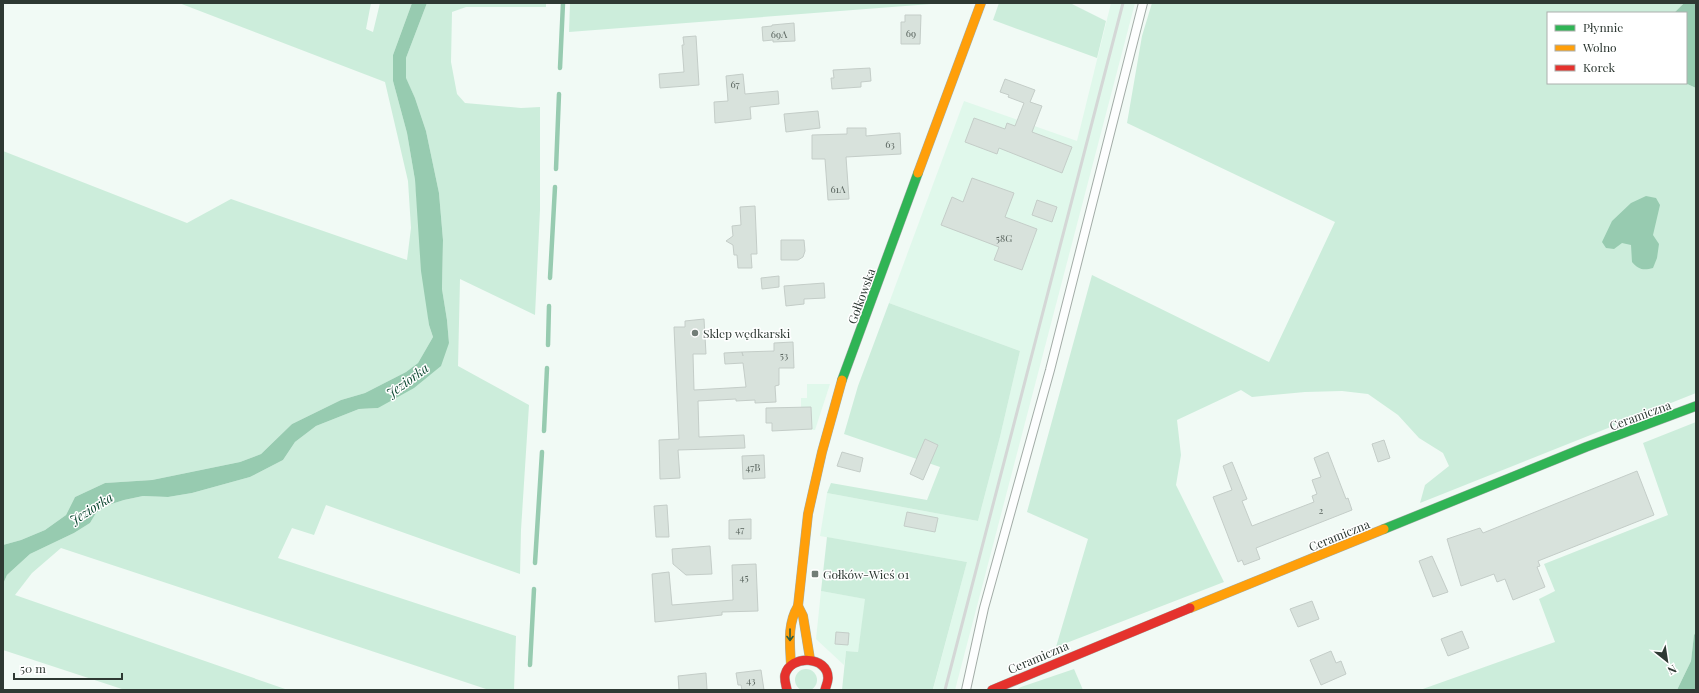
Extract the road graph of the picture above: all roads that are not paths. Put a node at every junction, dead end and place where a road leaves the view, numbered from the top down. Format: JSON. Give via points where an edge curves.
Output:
{"nodes":[{"id":1,"x":981,"y":3,"type":"edge"},
{"id":2,"x":1143,"y":3,"type":"edge"},
{"id":3,"x":1696,"y":406,"type":"edge"},
{"id":4,"x":798,"y":606,"type":"junction"},
{"id":5,"x":810,"y":659,"type":"junction"},
{"id":6,"x":791,"y":665,"type":"junction"},
{"id":7,"x":787,"y":690,"type":"edge"},
{"id":8,"x":825,"y":690,"type":"edge"},
{"id":9,"x":966,"y":690,"type":"edge"},
{"id":10,"x":992,"y":690,"type":"edge"}],
"edges":[{"from":1,"to":4,"type":"street","name":"Gołkowska","via":[[839,388],[808,514]]},
{"from":2,"to":9,"type":"lane","via":[[1050,370],[984,608]]},
{"from":3,"to":10,"type":"street","name":"Ceramiczna","via":[[1586,447]]},
{"from":4,"to":5,"type":"street","name":"Gołkowska","via":[[803,616]]},
{"from":4,"to":6,"type":"street","name":"Gołkowska","one_way":true,"via":[[790,626]]},
{"from":5,"to":6,"type":"street","via":[[796,661]]},
{"from":5,"to":8,"type":"street","via":[[817,661],[826,672],[828,679]]},
{"from":6,"to":7,"type":"street","name":"Gołkowska","via":[[784,679]]}]}
